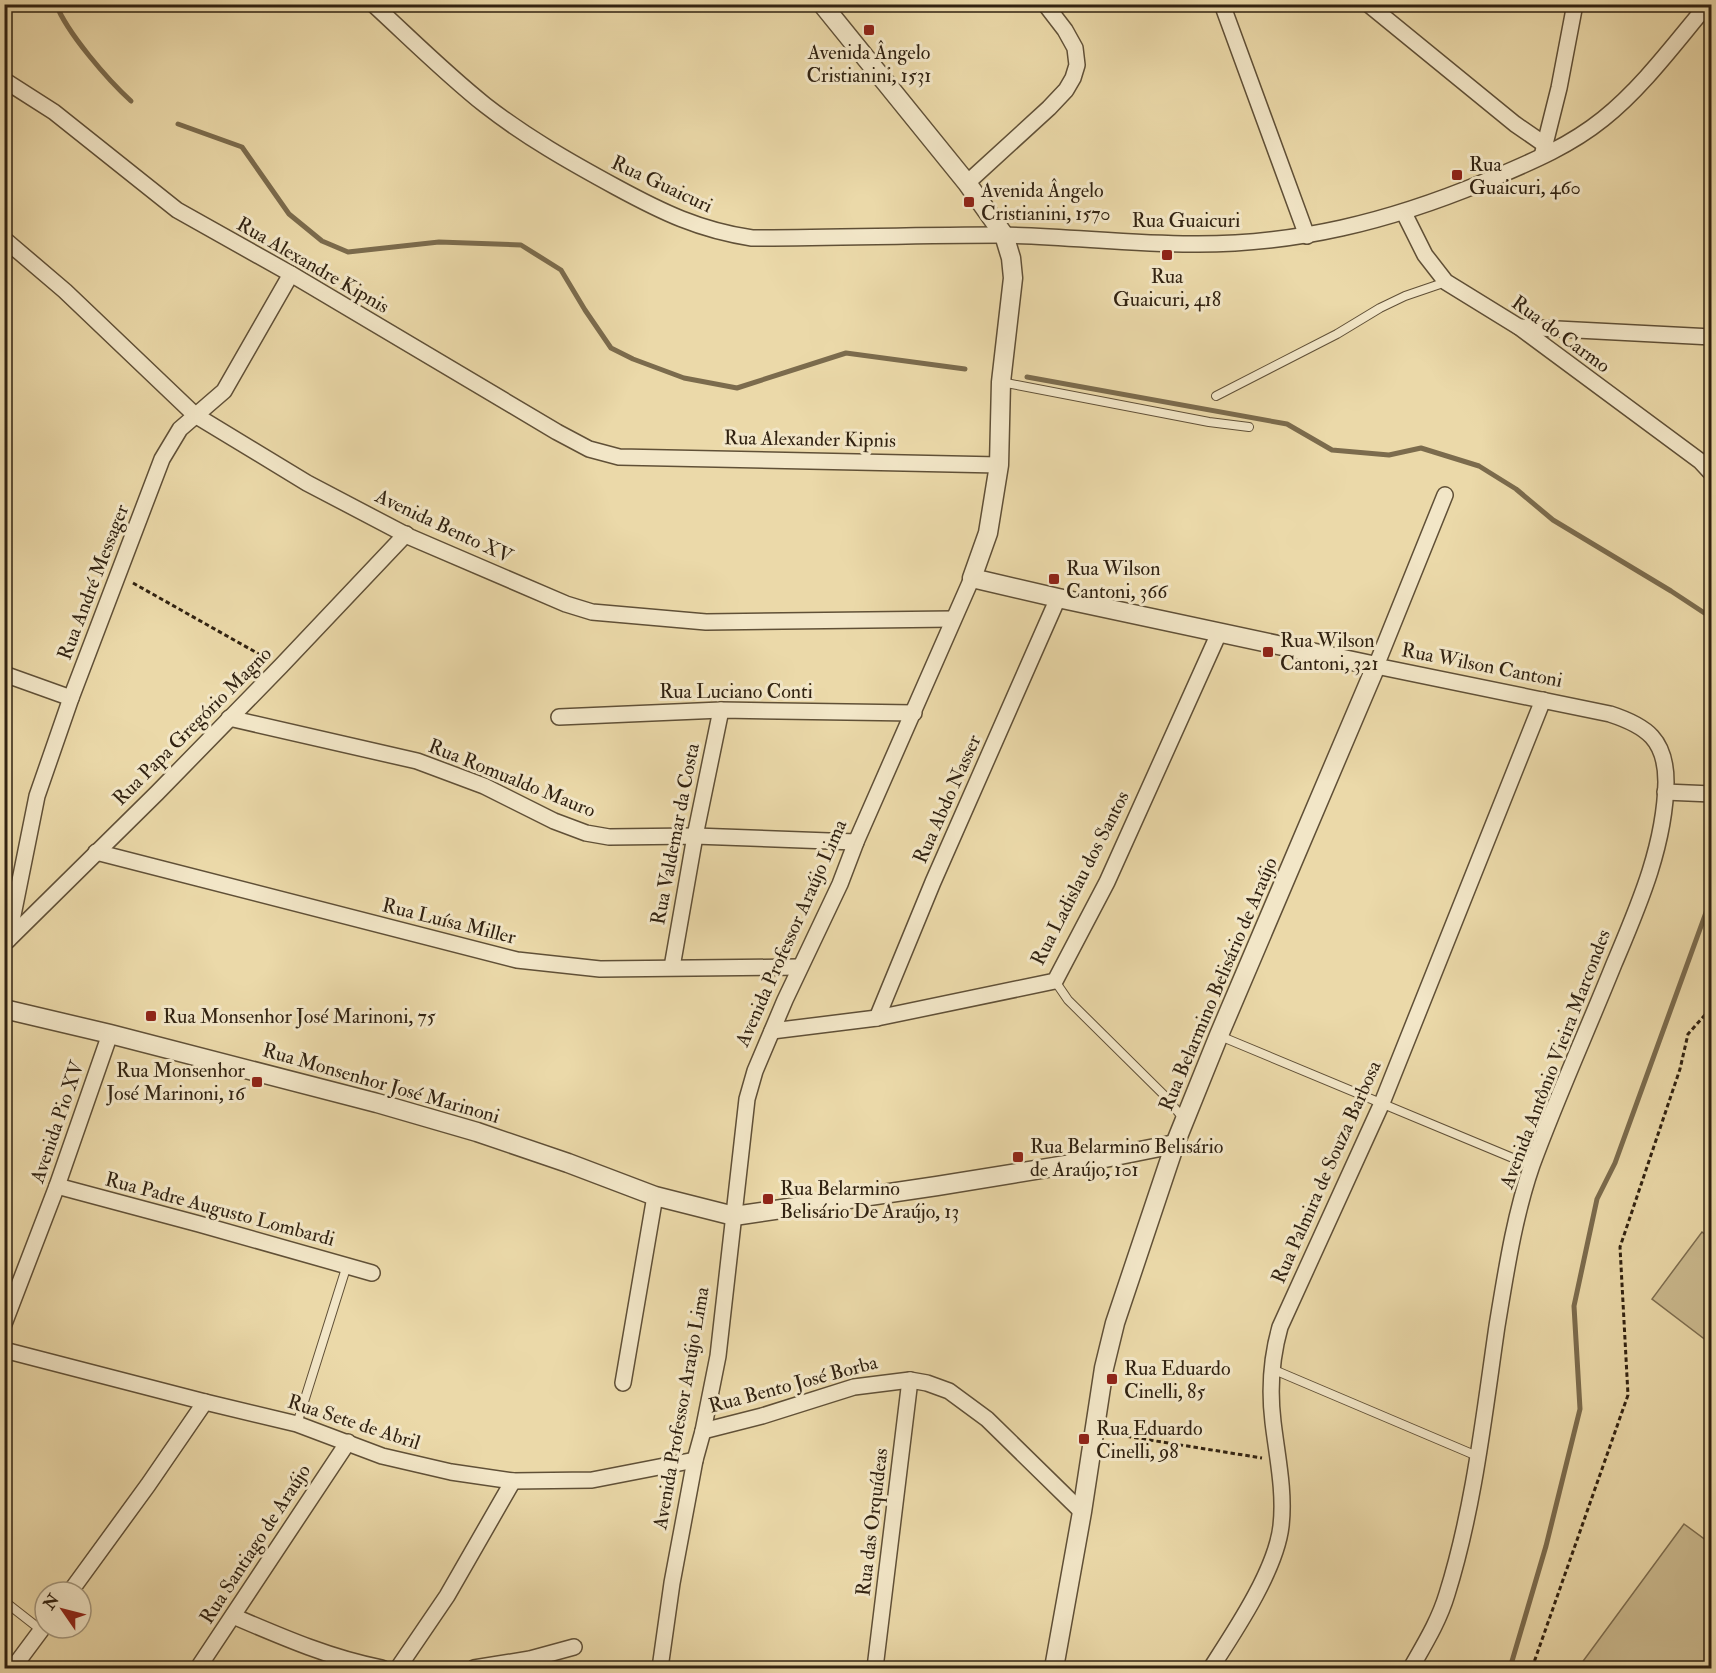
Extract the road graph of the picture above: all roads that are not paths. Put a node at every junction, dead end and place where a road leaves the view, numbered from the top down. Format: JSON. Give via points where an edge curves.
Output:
{"nodes":[{"id":1,"x":373,"y":4,"type":"edge"},
{"id":2,"x":822,"y":4,"type":"edge"},
{"id":3,"x":1045,"y":4,"type":"edge"},
{"id":4,"x":1222,"y":4,"type":"edge"},
{"id":5,"x":1368,"y":4,"type":"edge"},
{"id":6,"x":1575,"y":4,"type":"edge"},
{"id":7,"x":1708,"y":4,"type":"edge"},
{"id":8,"x":4,"y":80,"type":"edge"},
{"id":9,"x":1543,"y":151,"type":"junction"},
{"id":10,"x":967,"y":183,"type":"junction"},
{"id":11,"x":1404,"y":213,"type":"junction"},
{"id":12,"x":1004,"y":235,"type":"junction"},
{"id":13,"x":1307,"y":236,"type":"junction"},
{"id":14,"x":4,"y":239,"type":"edge"},
{"id":15,"x":291,"y":274,"type":"junction"},
{"id":16,"x":1446,"y":282,"type":"junction"},
{"id":17,"x":1519,"y":327,"type":"junction"},
{"id":18,"x":1712,"y":337,"type":"edge"},
{"id":19,"x":1001,"y":381,"type":"junction"},
{"id":20,"x":1216,"y":396,"type":"dead end"},
{"id":21,"x":195,"y":415,"type":"junction"},
{"id":22,"x":1249,"y":427,"type":"dead end"},
{"id":23,"x":619,"y":457,"type":"joint"},
{"id":24,"x":999,"y":465,"type":"junction"},
{"id":25,"x":1712,"y":474,"type":"edge"},
{"id":26,"x":1445,"y":495,"type":"dead end"},
{"id":27,"x":406,"y":534,"type":"junction"},
{"id":28,"x":972,"y":578,"type":"junction"},
{"id":29,"x":1058,"y":598,"type":"junction"},
{"id":30,"x":953,"y":619,"type":"junction"},
{"id":31,"x":1219,"y":633,"type":"junction"},
{"id":32,"x":1376,"y":666,"type":"junction"},
{"id":33,"x":4,"y":674,"type":"edge"},
{"id":34,"x":71,"y":698,"type":"junction"},
{"id":35,"x":1543,"y":700,"type":"junction"},
{"id":36,"x":721,"y":710,"type":"junction"},
{"id":37,"x":914,"y":713,"type":"junction"},
{"id":38,"x":559,"y":717,"type":"dead end"},
{"id":39,"x":229,"y":718,"type":"junction"},
{"id":40,"x":1630,"y":721,"type":"joint"},
{"id":41,"x":1665,"y":792,"type":"junction"},
{"id":42,"x":1712,"y":794,"type":"edge"},
{"id":43,"x":695,"y":836,"type":"junction"},
{"id":44,"x":856,"y":842,"type":"junction"},
{"id":45,"x":96,"y":852,"type":"junction"},
{"id":46,"x":6,"y":941,"type":"edge"},
{"id":47,"x":672,"y":967,"type":"junction"},
{"id":48,"x":800,"y":967,"type":"junction"},
{"id":49,"x":1055,"y":981,"type":"junction"},
{"id":50,"x":6,"y":1009,"type":"edge"},
{"id":51,"x":877,"y":1018,"type":"junction"},
{"id":52,"x":772,"y":1031,"type":"junction"},
{"id":53,"x":110,"y":1034,"type":"junction"},
{"id":54,"x":1219,"y":1035,"type":"junction"},
{"id":55,"x":1382,"y":1103,"type":"junction"},
{"id":56,"x":1185,"y":1120,"type":"junction"},
{"id":57,"x":1174,"y":1144,"type":"junction"},
{"id":58,"x":1532,"y":1166,"type":"junction"},
{"id":59,"x":57,"y":1186,"type":"junction"},
{"id":60,"x":655,"y":1196,"type":"junction"},
{"id":61,"x":734,"y":1216,"type":"junction"},
{"id":62,"x":346,"y":1265,"type":"junction"},
{"id":63,"x":372,"y":1273,"type":"dead end"},
{"id":64,"x":4,"y":1324,"type":"edge"},
{"id":65,"x":4,"y":1350,"type":"edge"},
{"id":66,"x":1271,"y":1369,"type":"junction"},
{"id":67,"x":910,"y":1380,"type":"junction"},
{"id":68,"x":623,"y":1383,"type":"dead end"},
{"id":69,"x":205,"y":1402,"type":"junction"},
{"id":70,"x":297,"y":1424,"type":"junction"},
{"id":71,"x":703,"y":1431,"type":"junction"},
{"id":72,"x":348,"y":1442,"type":"junction"},
{"id":73,"x":1477,"y":1456,"type":"junction"},
{"id":74,"x":695,"y":1460,"type":"junction"},
{"id":75,"x":513,"y":1481,"type":"junction"},
{"id":76,"x":1082,"y":1512,"type":"junction"},
{"id":77,"x":79,"y":1580,"type":"edge"},
{"id":78,"x":4,"y":1601,"type":"edge"},
{"id":79,"x":233,"y":1617,"type":"junction"},
{"id":80,"x":33,"y":1620,"type":"edge"},
{"id":81,"x":33,"y":1640,"type":"edge"},
{"id":82,"x":573,"y":1647,"type":"dead end"},
{"id":83,"x":12,"y":1668,"type":"edge"},
{"id":84,"x":198,"y":1668,"type":"edge"},
{"id":85,"x":382,"y":1668,"type":"edge"},
{"id":86,"x":398,"y":1668,"type":"edge"},
{"id":87,"x":474,"y":1668,"type":"edge"},
{"id":88,"x":660,"y":1668,"type":"edge"},
{"id":89,"x":875,"y":1668,"type":"edge"},
{"id":90,"x":1054,"y":1668,"type":"edge"},
{"id":91,"x":1211,"y":1668,"type":"edge"},
{"id":92,"x":1411,"y":1668,"type":"edge"}],
"edges":[{"from":1,"to":12,"type":"street","name":"Rua Guaicuri","via":[[514,127],[571,163],[697,226],[752,238]]},
{"from":2,"to":10,"type":"street"},
{"from":3,"to":10,"type":"street","via":[[1075,48],[1077,65],[1073,78],[1049,108]]},
{"from":4,"to":13,"type":"street"},
{"from":5,"to":9,"type":"street"},
{"from":6,"to":9,"type":"street"},
{"from":7,"to":9,"type":"street","name":"Rua Guaicuri","via":[[1604,119],[1575,139]]},
{"from":8,"to":15,"type":"street","name":"Rua Alexandre Kipnis","via":[[54,112],[177,210]]},
{"from":9,"to":11,"type":"street","name":"Rua Guaicuri","via":[[1448,197]]},
{"from":10,"to":12,"type":"street"},
{"from":11,"to":13,"type":"street","name":"Rua Guaicuri"},
{"from":11,"to":16,"type":"street","name":"Rua do Carmo","via":[[1425,255]]},
{"from":12,"to":13,"type":"street","name":"Rua Guaicuri","via":[[1195,244]]},
{"from":12,"to":19,"type":"street","name":"Avenida Professor Araújo Lima","via":[[1013,278]]},
{"from":14,"to":21,"type":"street","name":"Avenida Bento XV","via":[[65,291]]},
{"from":15,"to":21,"type":"street","name":"Rua André Messager","via":[[224,391]]},
{"from":15,"to":23,"type":"street","name":"Rua Alexandre Kipnis","via":[[557,432],[589,449]]},
{"from":16,"to":17,"type":"street","name":"Rua do Carmo"},
{"from":16,"to":20,"type":"lane","via":[[1404,296]]},
{"from":17,"to":18,"type":"street"},
{"from":17,"to":25,"type":"street","name":"Rua do Carmo","via":[[1700,461]]},
{"from":19,"to":22,"type":"lane"},
{"from":19,"to":24,"type":"street","name":"Avenida Professor Araújo Lima"},
{"from":21,"to":27,"type":"street","name":"Avenida Bento XV","via":[[307,483]]},
{"from":21,"to":34,"type":"street","name":"Rua André Messager","via":[[180,429],[162,459]]},
{"from":23,"to":24,"type":"street","name":"Rua Alexander Kipnis"},
{"from":24,"to":28,"type":"street","name":"Avenida Professor Araújo Lima","via":[[988,532]]},
{"from":26,"to":32,"type":"street","name":"Rua Belarmino Belisário de Araújo"},
{"from":27,"to":30,"type":"street","name":"Avenida Bento XV","via":[[592,612],[706,622]]},
{"from":27,"to":39,"type":"street","name":"Rua Papa Gregório Magno"},
{"from":28,"to":29,"type":"street","name":"Rua Wilson Cantoni"},
{"from":28,"to":30,"type":"street","name":"Avenida Professor Araújo Lima"},
{"from":29,"to":31,"type":"street","name":"Rua Wilson Cantoni"},
{"from":29,"to":51,"type":"street","name":"Rua Abdo Nasser"},
{"from":30,"to":37,"type":"street","name":"Avenida Professor Araújo Lima"},
{"from":31,"to":32,"type":"street","name":"Rua Wilson Cantoni"},
{"from":31,"to":49,"type":"street","name":"Rua Ladislau dos Santos","via":[[1107,882]]},
{"from":32,"to":35,"type":"street","name":"Rua Wilson Cantoni"},
{"from":32,"to":54,"type":"street","name":"Rua Belarmino Belisário de Araújo"},
{"from":33,"to":34,"type":"street"},
{"from":34,"to":46,"type":"street","name":"Rua André Messager","via":[[37,795]]},
{"from":35,"to":40,"type":"street","name":"Rua Wilson Cantoni"},
{"from":35,"to":55,"type":"street","name":"Rua Palmira de Souza Barbosa"},
{"from":36,"to":37,"type":"street","name":"Rua Luciano Conti"},
{"from":36,"to":38,"type":"street","name":"Rua Luciano Conti"},
{"from":36,"to":43,"type":"street","name":"Rua Valdemar da Costa"},
{"from":37,"to":44,"type":"street","name":"Avenida Professor Araújo Lima"},
{"from":39,"to":43,"type":"street","name":"Rua Romualdo Mauro","via":[[417,761],[484,786],[586,833],[609,837]]},
{"from":39,"to":45,"type":"street","name":"Rua Papa Gregório Magno"},
{"from":40,"to":41,"type":"street","name":"Avenida Antônio Vieira Marcondes","via":[[1659,743]]},
{"from":41,"to":42,"type":"street"},
{"from":41,"to":58,"type":"street","name":"Avenida Antônio Vieira Marcondes","via":[[1662,823],[1645,889]]},
{"from":43,"to":44,"type":"street","name":"Rua Romualdo Mauro"},
{"from":43,"to":47,"type":"street","name":"Rua Valdemar da Costa"},
{"from":44,"to":48,"type":"street","name":"Avenida Professor Araújo Lima"},
{"from":45,"to":46,"type":"street","name":"Rua Papa Gregório Magno"},
{"from":45,"to":47,"type":"street","name":"Rua Luísa Miller","via":[[517,960],[600,969]]},
{"from":47,"to":48,"type":"street","name":"Rua Luísa Miller"},
{"from":48,"to":52,"type":"street","name":"Avenida Professor Araújo Lima"},
{"from":49,"to":51,"type":"street","name":"Rua Ladislau dos Santos"},
{"from":49,"to":56,"type":"lane","via":[[1068,1000]]},
{"from":50,"to":53,"type":"street","name":"Rua Monsenhor José Marinoni"},
{"from":51,"to":52,"type":"street","name":"Rua Ladislau dos Santos"},
{"from":52,"to":61,"type":"street","name":"Avenida Professor Araújo Lima","via":[[747,1099]]},
{"from":53,"to":59,"type":"street","name":"Avenida Pio XV"},
{"from":53,"to":60,"type":"street","name":"Rua Monsenhor José Marinoni","via":[[448,1123]]},
{"from":54,"to":55,"type":"lane"},
{"from":54,"to":56,"type":"street","name":"Rua Belarmino Belisário de Araújo"},
{"from":55,"to":58,"type":"lane"},
{"from":55,"to":66,"type":"street","name":"Rua Palmira de Souza Barbosa","via":[[1291,1299]]},
{"from":56,"to":57,"type":"street","name":"Rua Belarmino Belisário de Araújo"},
{"from":57,"to":61,"type":"street","via":[[1090,1161]]},
{"from":57,"to":76,"type":"street","name":"Rua Belarmino Belisário de Araújo","via":[[1115,1323],[1104,1368]]},
{"from":58,"to":73,"type":"street","name":"Avenida Antônio Vieira Marcondes","via":[[1512,1238]]},
{"from":59,"to":62,"type":"street","name":"Rua Padre Augusto Lombardi"},
{"from":59,"to":64,"type":"street","name":"Avenida Pio XV"},
{"from":60,"to":61,"type":"street","name":"Rua Monsenhor José Marinoni"},
{"from":60,"to":68,"type":"street"},
{"from":61,"to":71,"type":"street","name":"Avenida Professor Araújo Lima","via":[[718,1356]]},
{"from":62,"to":63,"type":"street","name":"Rua Padre Augusto Lombardi"},
{"from":62,"to":70,"type":"lane"},
{"from":65,"to":69,"type":"street","name":"Rua Sete de Abril"},
{"from":66,"to":73,"type":"lane"},
{"from":66,"to":91,"type":"street","name":"Rua Palmira de Souza Barbosa","via":[[1281,1525],[1276,1551]]},
{"from":67,"to":71,"type":"street","name":"Rua Bento José Borba","via":[[854,1387]]},
{"from":67,"to":76,"type":"street","name":"Rua Bento José Borba","via":[[949,1391],[970,1404]]},
{"from":67,"to":89,"type":"street","name":"Rua das Orquídeas"},
{"from":69,"to":70,"type":"street","name":"Rua Sete de Abril"},
{"from":69,"to":77,"type":"street"},
{"from":70,"to":72,"type":"street","name":"Rua Sete de Abril"},
{"from":71,"to":74,"type":"street","name":"Avenida Professor Araújo Lima"},
{"from":72,"to":75,"type":"street","name":"Rua Sete de Abril","via":[[410,1464]]},
{"from":72,"to":79,"type":"street","name":"Rua Santiago de Araújo"},
{"from":73,"to":92,"type":"street","name":"Avenida Antônio Vieira Marcondes","via":[[1446,1596]]},
{"from":74,"to":75,"type":"street","name":"Rua Sete de Abril","via":[[592,1480]]},
{"from":74,"to":88,"type":"street","name":"Avenida Professor Araújo Lima"},
{"from":75,"to":86,"type":"street","via":[[447,1596]]},
{"from":76,"to":90,"type":"street"},
{"from":78,"to":80,"type":"lane"},
{"from":79,"to":84,"type":"street","name":"Rua Santiago de Araújo"},
{"from":79,"to":85,"type":"street","via":[[318,1651]]},
{"from":81,"to":83,"type":"street"},
{"from":82,"to":87,"type":"street"}]}
